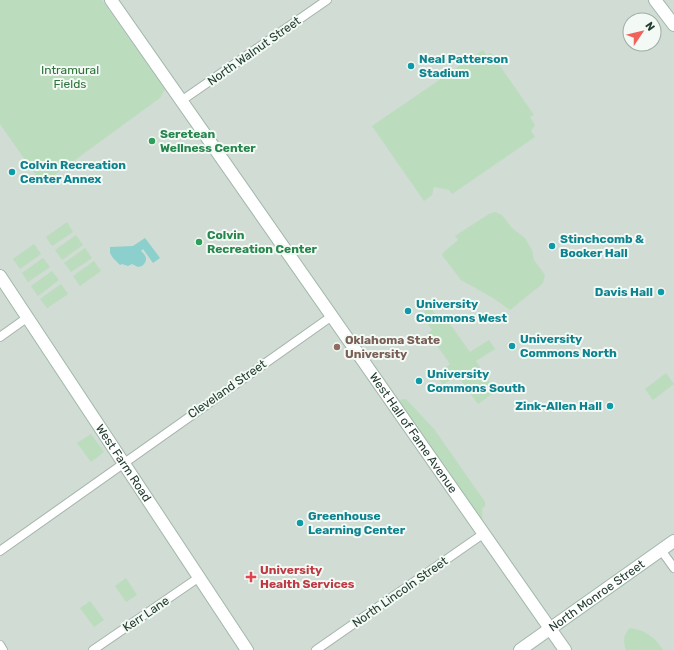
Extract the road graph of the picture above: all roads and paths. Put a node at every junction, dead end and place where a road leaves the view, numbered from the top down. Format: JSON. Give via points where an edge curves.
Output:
{"nodes":[{"id":1,"x":111,"y":0,"type":"edge"},
{"id":2,"x":327,"y":0,"type":"edge"},
{"id":3,"x":655,"y":0,"type":"edge"},
{"id":4,"x":674,"y":25,"type":"edge"},
{"id":5,"x":181,"y":101,"type":"junction"},
{"id":6,"x":0,"y":276,"type":"edge"},
{"id":7,"x":332,"y":316,"type":"junction"},
{"id":8,"x":28,"y":317,"type":"junction"},
{"id":9,"x":0,"y":337,"type":"edge"},
{"id":10,"x":123,"y":462,"type":"junction"},
{"id":11,"x":483,"y":534,"type":"junction"},
{"id":12,"x":674,"y":541,"type":"edge"},
{"id":13,"x":0,"y":550,"type":"edge"},
{"id":14,"x":661,"y":550,"type":"junction"},
{"id":15,"x":674,"y":568,"type":"edge"},
{"id":16,"x":198,"y":578,"type":"junction"},
{"id":17,"x":550,"y":630,"type":"junction"},
{"id":18,"x":0,"y":645,"type":"edge"},
{"id":19,"x":3,"y":650,"type":"edge"},
{"id":20,"x":93,"y":650,"type":"edge"},
{"id":21,"x":246,"y":650,"type":"edge"},
{"id":22,"x":316,"y":650,"type":"edge"},
{"id":23,"x":520,"y":650,"type":"edge"},
{"id":24,"x":565,"y":650,"type":"edge"}],
"edges":[{"from":1,"to":5,"type":"main road","name":"West Hall of Fame Avenue"},
{"from":2,"to":5,"type":"street","name":"North Walnut Street"},
{"from":3,"to":4,"type":"main road"},
{"from":5,"to":7,"type":"main road","name":"West Hall of Fame Avenue"},
{"from":6,"to":8,"type":"main road","name":"West Farm Road"},
{"from":7,"to":10,"type":"street","name":"Cleveland Street"},
{"from":7,"to":11,"type":"main road","name":"West Hall of Fame Avenue"},
{"from":8,"to":9,"type":"street"},
{"from":8,"to":10,"type":"main road","name":"West Farm Road"},
{"from":10,"to":13,"type":"street","name":"Cleveland Street"},
{"from":10,"to":16,"type":"main road","name":"West Farm Road"},
{"from":11,"to":17,"type":"main road","name":"West Hall of Fame Avenue"},
{"from":11,"to":22,"type":"street","name":"North Lincoln Street"},
{"from":12,"to":14,"type":"main road","name":"North Monroe Street"},
{"from":14,"to":15,"type":"street"},
{"from":14,"to":17,"type":"main road","name":"North Monroe Street"},
{"from":16,"to":20,"type":"street","name":"Kerr Lane"},
{"from":16,"to":21,"type":"main road","name":"West Farm Road"},
{"from":17,"to":23,"type":"main road","name":"North Monroe Street"},
{"from":17,"to":24,"type":"main road","name":"West Hall of Fame Avenue"},
{"from":18,"to":19,"type":"street"}]}
